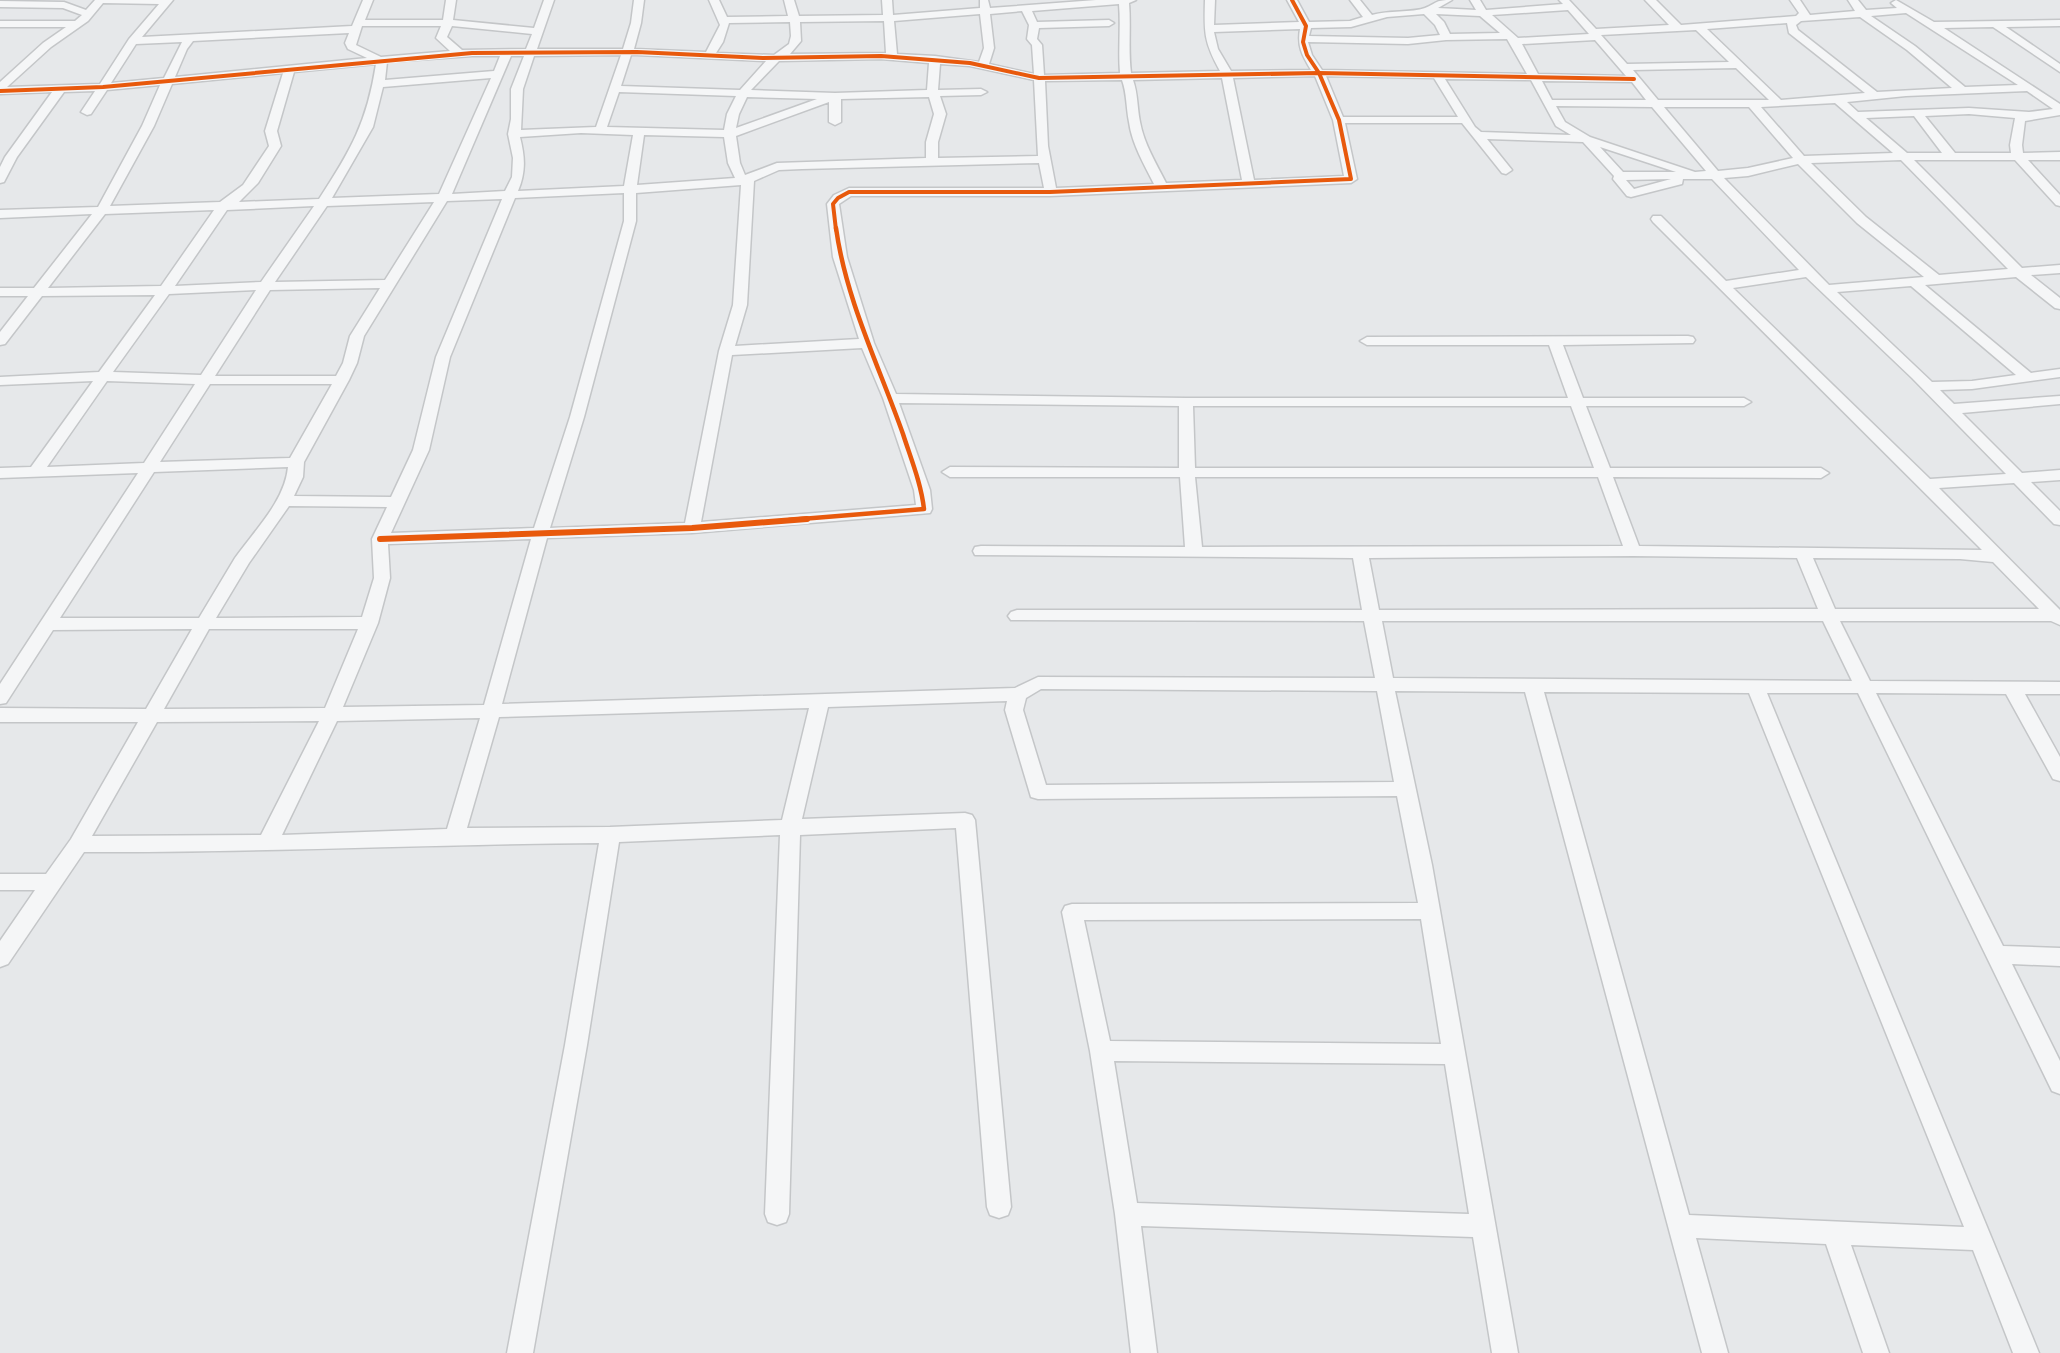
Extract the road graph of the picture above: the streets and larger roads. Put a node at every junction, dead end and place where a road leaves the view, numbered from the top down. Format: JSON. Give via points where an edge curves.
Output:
{"nodes":[{"id":1,"x":100,"y":0,"type":"edge"},
{"id":2,"x":368,"y":0,"type":"edge"},
{"id":3,"x":452,"y":0,"type":"edge"},
{"id":4,"x":549,"y":0,"type":"edge"},
{"id":5,"x":639,"y":0,"type":"edge"},
{"id":6,"x":714,"y":0,"type":"edge"},
{"id":7,"x":789,"y":0,"type":"edge"},
{"id":8,"x":887,"y":0,"type":"edge"},
{"id":9,"x":984,"y":0,"type":"edge"},
{"id":10,"x":1210,"y":0,"type":"edge"},
{"id":11,"x":1292,"y":0,"type":"edge"},
{"id":12,"x":1354,"y":0,"type":"edge"},
{"id":13,"x":1414,"y":0,"type":"edge"},
{"id":14,"x":1447,"y":0,"type":"edge"},
{"id":15,"x":1475,"y":0,"type":"edge"},
{"id":16,"x":1637,"y":0,"type":"edge"},
{"id":17,"x":1795,"y":0,"type":"edge"},
{"id":18,"x":1853,"y":0,"type":"edge"},
{"id":19,"x":1893,"y":0,"type":"edge"},
{"id":20,"x":168,"y":1,"type":"edge"},
{"id":21,"x":1128,"y":1,"type":"edge"},
{"id":22,"x":1,"y":2,"type":"edge"},
{"id":23,"x":1652,"y":2,"type":"edge"},
{"id":24,"x":1567,"y":4,"type":"edge"},
{"id":25,"x":1025,"y":8,"type":"junction"},
{"id":26,"x":1073,"y":10,"type":"edge"},
{"id":27,"x":1907,"y":10,"type":"junction"},
{"id":28,"x":1426,"y":11,"type":"junction"},
{"id":29,"x":986,"y":12,"type":"junction"},
{"id":30,"x":1484,"y":13,"type":"junction"},
{"id":31,"x":1861,"y":13,"type":"junction"},
{"id":32,"x":88,"y":14,"type":"junction"},
{"id":33,"x":889,"y":18,"type":"junction"},
{"id":34,"x":1368,"y":18,"type":"junction"},
{"id":35,"x":1797,"y":18,"type":"junction"},
{"id":36,"x":723,"y":20,"type":"junction"},
{"id":37,"x":794,"y":20,"type":"junction"},
{"id":38,"x":448,"y":23,"type":"junction"},
{"id":39,"x":2060,"y":23,"type":"edge"},
{"id":40,"x":0,"y":24,"type":"edge"},
{"id":41,"x":77,"y":24,"type":"junction"},
{"id":42,"x":1995,"y":24,"type":"junction"},
{"id":43,"x":1034,"y":25,"type":"junction"},
{"id":44,"x":1934,"y":25,"type":"junction"},
{"id":45,"x":358,"y":26,"type":"junction"},
{"id":46,"x":1126,"y":26,"type":"junction"},
{"id":47,"x":1306,"y":26,"type":"junction"},
{"id":48,"x":1698,"y":26,"type":"junction"},
{"id":49,"x":1210,"y":28,"type":"junction"},
{"id":50,"x":1678,"y":28,"type":"junction"},
{"id":51,"x":538,"y":31,"type":"junction"},
{"id":52,"x":1595,"y":34,"type":"junction"},
{"id":53,"x":1446,"y":37,"type":"junction"},
{"id":54,"x":190,"y":38,"type":"junction"},
{"id":55,"x":1511,"y":38,"type":"junction"},
{"id":56,"x":1303,"y":39,"type":"junction"},
{"id":57,"x":133,"y":41,"type":"junction"},
{"id":58,"x":1037,"y":45,"type":"junction"},
{"id":59,"x":628,"y":52,"type":"junction"},
{"id":60,"x":507,"y":53,"type":"junction"},
{"id":61,"x":529,"y":53,"type":"junction"},
{"id":62,"x":460,"y":54,"type":"junction"},
{"id":63,"x":709,"y":55,"type":"junction"},
{"id":64,"x":892,"y":56,"type":"junction"},
{"id":65,"x":777,"y":57,"type":"junction"},
{"id":66,"x":935,"y":59,"type":"junction"},
{"id":67,"x":382,"y":61,"type":"junction"},
{"id":68,"x":1738,"y":65,"type":"junction"},
{"id":69,"x":983,"y":67,"type":"junction"},
{"id":70,"x":1624,"y":67,"type":"junction"},
{"id":71,"x":2060,"y":69,"type":"edge"},
{"id":72,"x":289,"y":70,"type":"junction"},
{"id":73,"x":1319,"y":73,"type":"junction"},
{"id":74,"x":497,"y":74,"type":"junction"},
{"id":75,"x":1227,"y":74,"type":"junction"},
{"id":76,"x":1126,"y":76,"type":"junction"},
{"id":77,"x":1438,"y":76,"type":"junction"},
{"id":78,"x":1039,"y":78,"type":"junction"},
{"id":79,"x":1536,"y":78,"type":"junction"},
{"id":80,"x":1634,"y":80,"type":"junction"},
{"id":81,"x":168,"y":82,"type":"junction"},
{"id":82,"x":378,"y":84,"type":"junction"},
{"id":83,"x":103,"y":87,"type":"junction"},
{"id":84,"x":2029,"y":88,"type":"junction"},
{"id":85,"x":0,"y":89,"type":"edge"},
{"id":86,"x":60,"y":89,"type":"junction"},
{"id":87,"x":616,"y":89,"type":"junction"},
{"id":88,"x":1962,"y":90,"type":"junction"},
{"id":89,"x":981,"y":92,"type":"dead end"},
{"id":90,"x":742,"y":93,"type":"junction"},
{"id":91,"x":934,"y":95,"type":"junction"},
{"id":92,"x":835,"y":96,"type":"junction"},
{"id":93,"x":1875,"y":96,"type":"junction"},
{"id":94,"x":1837,"y":99,"type":"junction"},
{"id":95,"x":1652,"y":102,"type":"junction"},
{"id":96,"x":1548,"y":103,"type":"junction"},
{"id":97,"x":1778,"y":103,"type":"junction"},
{"id":98,"x":1752,"y":104,"type":"junction"},
{"id":99,"x":2060,"y":110,"type":"edge"},
{"id":100,"x":87,"y":112,"type":"dead end"},
{"id":101,"x":1916,"y":112,"type":"junction"},
{"id":102,"x":2029,"y":115,"type":"junction"},
{"id":103,"x":1857,"y":116,"type":"junction"},
{"id":104,"x":1339,"y":120,"type":"junction"},
{"id":105,"x":1465,"y":120,"type":"junction"},
{"id":106,"x":835,"y":122,"type":"dead end"},
{"id":107,"x":600,"y":130,"type":"junction"},
{"id":108,"x":639,"y":132,"type":"junction"},
{"id":109,"x":514,"y":134,"type":"junction"},
{"id":110,"x":730,"y":134,"type":"junction"},
{"id":111,"x":1478,"y":135,"type":"junction"},
{"id":112,"x":1586,"y":139,"type":"junction"},
{"id":113,"x":1903,"y":156,"type":"junction"},
{"id":114,"x":1951,"y":156,"type":"junction"},
{"id":115,"x":2018,"y":156,"type":"junction"},
{"id":116,"x":2060,"y":156,"type":"edge"},
{"id":117,"x":1043,"y":159,"type":"junction"},
{"id":118,"x":1801,"y":160,"type":"junction"},
{"id":119,"x":932,"y":163,"type":"junction"},
{"id":120,"x":1506,"y":170,"type":"dead end"},
{"id":121,"x":1715,"y":175,"type":"junction"},
{"id":122,"x":1620,"y":176,"type":"junction"},
{"id":123,"x":1689,"y":176,"type":"junction"},
{"id":124,"x":0,"y":179,"type":"edge"},
{"id":125,"x":745,"y":180,"type":"junction"},
{"id":126,"x":1249,"y":183,"type":"junction"},
{"id":127,"x":1162,"y":187,"type":"junction"},
{"id":128,"x":630,"y":189,"type":"junction"},
{"id":129,"x":1050,"y":192,"type":"junction"},
{"id":130,"x":512,"y":194,"type":"junction"},
{"id":131,"x":442,"y":198,"type":"junction"},
{"id":132,"x":2060,"y":201,"type":"edge"},
{"id":133,"x":321,"y":203,"type":"junction"},
{"id":134,"x":225,"y":205,"type":"junction"},
{"id":135,"x":102,"y":210,"type":"junction"},
{"id":136,"x":0,"y":214,"type":"edge"},
{"id":137,"x":1656,"y":219,"type":"dead end"},
{"id":138,"x":2060,"y":269,"type":"edge"},
{"id":139,"x":1809,"y":273,"type":"junction"},
{"id":140,"x":2019,"y":273,"type":"junction"},
{"id":141,"x":1936,"y":279,"type":"junction"},
{"id":142,"x":1913,"y":281,"type":"junction"},
{"id":143,"x":389,"y":284,"type":"junction"},
{"id":144,"x":1723,"y":285,"type":"junction"},
{"id":145,"x":267,"y":286,"type":"junction"},
{"id":146,"x":1826,"y":289,"type":"junction"},
{"id":147,"x":167,"y":290,"type":"junction"},
{"id":148,"x":38,"y":291,"type":"junction"},
{"id":149,"x":0,"y":292,"type":"edge"},
{"id":150,"x":2060,"y":304,"type":"edge"},
{"id":151,"x":1554,"y":340,"type":"junction"},
{"id":152,"x":1688,"y":340,"type":"dead end"},
{"id":153,"x":0,"y":341,"type":"edge"},
{"id":154,"x":1367,"y":341,"type":"dead end"},
{"id":155,"x":867,"y":343,"type":"junction"},
{"id":156,"x":726,"y":351,"type":"junction"},
{"id":157,"x":2060,"y":373,"type":"edge"},
{"id":158,"x":103,"y":376,"type":"junction"},
{"id":159,"x":2027,"y":377,"type":"junction"},
{"id":160,"x":205,"y":380,"type":"junction"},
{"id":161,"x":342,"y":380,"type":"junction"},
{"id":162,"x":0,"y":381,"type":"edge"},
{"id":163,"x":1928,"y":386,"type":"junction"},
{"id":164,"x":890,"y":398,"type":"junction"},
{"id":165,"x":2060,"y":400,"type":"edge"},
{"id":166,"x":1186,"y":402,"type":"junction"},
{"id":167,"x":1576,"y":402,"type":"junction"},
{"id":168,"x":1744,"y":402,"type":"dead end"},
{"id":169,"x":1951,"y":409,"type":"junction"},
{"id":170,"x":296,"y":462,"type":"junction"},
{"id":171,"x":148,"y":466,"type":"junction"},
{"id":172,"x":36,"y":471,"type":"junction"},
{"id":173,"x":950,"y":472,"type":"dead end"},
{"id":174,"x":1603,"y":472,"type":"junction"},
{"id":175,"x":0,"y":473,"type":"edge"},
{"id":176,"x":1188,"y":473,"type":"junction"},
{"id":177,"x":1821,"y":473,"type":"dead end"},
{"id":178,"x":2060,"y":475,"type":"edge"},
{"id":179,"x":2020,"y":478,"type":"junction"},
{"id":180,"x":1926,"y":484,"type":"junction"},
{"id":181,"x":284,"y":501,"type":"junction"},
{"id":182,"x":398,"y":502,"type":"junction"},
{"id":183,"x":2060,"y":520,"type":"edge"},
{"id":184,"x":692,"y":528,"type":"junction"},
{"id":185,"x":542,"y":534,"type":"junction"},
{"id":186,"x":380,"y":539,"type":"junction"},
{"id":187,"x":981,"y":551,"type":"dead end"},
{"id":188,"x":1194,"y":551,"type":"junction"},
{"id":189,"x":1633,"y":551,"type":"junction"},
{"id":190,"x":1360,"y":553,"type":"junction"},
{"id":191,"x":1803,"y":553,"type":"junction"},
{"id":192,"x":1997,"y":557,"type":"junction"},
{"id":193,"x":1828,"y":614,"type":"junction"},
{"id":194,"x":1017,"y":616,"type":"dead end"},
{"id":195,"x":1373,"y":616,"type":"junction"},
{"id":196,"x":2058,"y":618,"type":"edge"},
{"id":197,"x":369,"y":623,"type":"junction"},
{"id":198,"x":47,"y":624,"type":"junction"},
{"id":199,"x":203,"y":625,"type":"junction"},
{"id":200,"x":1385,"y":684,"type":"junction"},
{"id":201,"x":1533,"y":686,"type":"junction"},
{"id":202,"x":1755,"y":686,"type":"junction"},
{"id":203,"x":2012,"y":687,"type":"junction"},
{"id":204,"x":1864,"y":688,"type":"junction"},
{"id":205,"x":2060,"y":688,"type":"edge"},
{"id":206,"x":1018,"y":694,"type":"junction"},
{"id":207,"x":0,"y":698,"type":"edge"},
{"id":208,"x":820,"y":701,"type":"junction"},
{"id":209,"x":491,"y":713,"type":"junction"},
{"id":210,"x":0,"y":715,"type":"edge"},
{"id":211,"x":331,"y":715,"type":"junction"},
{"id":212,"x":151,"y":717,"type":"junction"},
{"id":213,"x":2060,"y":774,"type":"edge"},
{"id":214,"x":1405,"y":789,"type":"junction"},
{"id":215,"x":790,"y":828,"type":"junction"},
{"id":216,"x":610,"y":835,"type":"junction"},
{"id":217,"x":455,"y":836,"type":"junction"},
{"id":218,"x":268,"y":842,"type":"junction"},
{"id":219,"x":78,"y":844,"type":"junction"},
{"id":220,"x":0,"y":882,"type":"edge"},
{"id":221,"x":52,"y":882,"type":"junction"},
{"id":222,"x":1430,"y":911,"type":"junction"},
{"id":223,"x":1996,"y":955,"type":"junction"},
{"id":224,"x":2060,"y":957,"type":"edge"},
{"id":225,"x":0,"y":958,"type":"edge"},
{"id":226,"x":1101,"y":1051,"type":"junction"},
{"id":227,"x":1455,"y":1054,"type":"junction"},
{"id":228,"x":2060,"y":1084,"type":"edge"},
{"id":229,"x":999,"y":1206,"type":"dead end"},
{"id":230,"x":777,"y":1214,"type":"dead end"},
{"id":231,"x":1127,"y":1214,"type":"junction"},
{"id":232,"x":1483,"y":1226,"type":"junction"},
{"id":233,"x":1680,"y":1226,"type":"junction"},
{"id":234,"x":1835,"y":1233,"type":"junction"},
{"id":235,"x":1981,"y":1239,"type":"junction"},
{"id":236,"x":520,"y":1353,"type":"edge"},
{"id":237,"x":1144,"y":1353,"type":"edge"},
{"id":238,"x":1505,"y":1353,"type":"edge"},
{"id":239,"x":1714,"y":1353,"type":"edge"},
{"id":240,"x":1876,"y":1353,"type":"edge"},
{"id":241,"x":2026,"y":1353,"type":"edge"}],
"edges":[{"from":1,"to":20,"type":"street"},
{"from":1,"to":32,"type":"street"},
{"from":2,"to":45,"type":"street"},
{"from":3,"to":38,"type":"street"},
{"from":4,"to":51,"type":"street"},
{"from":5,"to":59,"type":"street","via":[[637,24]]},
{"from":6,"to":36,"type":"street"},
{"from":7,"to":37,"type":"street"},
{"from":8,"to":33,"type":"street"},
{"from":9,"to":29,"type":"street"},
{"from":10,"to":49,"type":"street"},
{"from":11,"to":47,"type":"street"},
{"from":12,"to":34,"type":"street"},
{"from":13,"to":28,"type":"street"},
{"from":14,"to":28,"type":"street"},
{"from":15,"to":30,"type":"street"},
{"from":16,"to":23,"type":"street"},
{"from":17,"to":35,"type":"street","via":[[1805,14]]},
{"from":18,"to":31,"type":"street"},
{"from":19,"to":27,"type":"street"},
{"from":20,"to":57,"type":"street"},
{"from":21,"to":26,"type":"street"},
{"from":21,"to":46,"type":"street"},
{"from":22,"to":32,"type":"street","via":[[64,5]]},
{"from":23,"to":50,"type":"street"},
{"from":24,"to":30,"type":"street"},
{"from":24,"to":52,"type":"street"},
{"from":25,"to":26,"type":"street"},
{"from":25,"to":29,"type":"street"},
{"from":25,"to":43,"type":"street"},
{"from":26,"to":43,"type":"street"},
{"from":26,"to":46,"type":"street"},
{"from":26,"to":58,"type":"street","via":[[1053,38]]},
{"from":27,"to":31,"type":"street"},
{"from":27,"to":44,"type":"street"},
{"from":28,"to":30,"type":"street"},
{"from":28,"to":34,"type":"street"},
{"from":28,"to":53,"type":"street","via":[[1440,24]]},
{"from":29,"to":33,"type":"street"},
{"from":29,"to":69,"type":"street","via":[[989,48]]},
{"from":30,"to":55,"type":"street"},
{"from":31,"to":35,"type":"street"},
{"from":31,"to":88,"type":"street"},
{"from":32,"to":41,"type":"street"},
{"from":33,"to":37,"type":"street"},
{"from":33,"to":64,"type":"street"},
{"from":34,"to":47,"type":"street","via":[[1351,24]]},
{"from":35,"to":48,"type":"street"},
{"from":35,"to":93,"type":"street","via":[[1791,27],[1795,34]]},
{"from":36,"to":37,"type":"street"},
{"from":36,"to":63,"type":"street","via":[[725,25]]},
{"from":37,"to":65,"type":"street","via":[[796,42],[790,51]]},
{"from":38,"to":45,"type":"street"},
{"from":38,"to":51,"type":"street"},
{"from":38,"to":62,"type":"street","via":[[441,38]]},
{"from":39,"to":42,"type":"street"},
{"from":40,"to":41,"type":"street"},
{"from":41,"to":85,"type":"street","via":[[47,45]]},
{"from":42,"to":44,"type":"street"},
{"from":42,"to":71,"type":"street"},
{"from":43,"to":58,"type":"street","via":[[1032,39]]},
{"from":44,"to":84,"type":"street"},
{"from":45,"to":54,"type":"street"},
{"from":45,"to":67,"type":"street","via":[[350,43],[352,47]]},
{"from":46,"to":76,"type":"street"},
{"from":47,"to":49,"type":"street"},
{"from":47,"to":56,"type":"street"},
{"from":48,"to":50,"type":"street"},
{"from":48,"to":68,"type":"street"},
{"from":49,"to":75,"type":"street","via":[[1213,49]]},
{"from":50,"to":52,"type":"street"},
{"from":51,"to":61,"type":"street"},
{"from":52,"to":55,"type":"street"},
{"from":52,"to":70,"type":"street"},
{"from":53,"to":55,"type":"street"},
{"from":53,"to":56,"type":"street","via":[[1408,41]]},
{"from":54,"to":57,"type":"street"},
{"from":54,"to":81,"type":"street"},
{"from":55,"to":79,"type":"street"},
{"from":56,"to":73,"type":"street","via":[[1307,55]]},
{"from":57,"to":83,"type":"street"},
{"from":58,"to":78,"type":"street"},
{"from":59,"to":61,"type":"street"},
{"from":59,"to":63,"type":"street"},
{"from":59,"to":87,"type":"street"},
{"from":60,"to":61,"type":"street"},
{"from":60,"to":62,"type":"street"},
{"from":60,"to":74,"type":"street"},
{"from":61,"to":109,"type":"street","via":[[517,89]]},
{"from":62,"to":67,"type":"street"},
{"from":63,"to":65,"type":"street"},
{"from":64,"to":65,"type":"street"},
{"from":64,"to":66,"type":"street"},
{"from":65,"to":90,"type":"street"},
{"from":66,"to":69,"type":"street"},
{"from":66,"to":91,"type":"street"},
{"from":67,"to":72,"type":"street"},
{"from":67,"to":82,"type":"street"},
{"from":68,"to":70,"type":"street"},
{"from":68,"to":97,"type":"street"},
{"from":69,"to":78,"type":"street"},
{"from":70,"to":80,"type":"street"},
{"from":72,"to":81,"type":"street"},
{"from":72,"to":134,"type":"street","via":[[271,131],[275,146],[242,195]]},
{"from":73,"to":75,"type":"street"},
{"from":73,"to":77,"type":"street"},
{"from":73,"to":104,"type":"street"},
{"from":74,"to":82,"type":"street"},
{"from":74,"to":131,"type":"street"},
{"from":75,"to":76,"type":"street"},
{"from":75,"to":126,"type":"street"},
{"from":76,"to":78,"type":"street"},
{"from":76,"to":127,"type":"street","via":[[1139,141]]},
{"from":77,"to":79,"type":"street"},
{"from":77,"to":105,"type":"street"},
{"from":78,"to":117,"type":"street"},
{"from":79,"to":80,"type":"street"},
{"from":79,"to":96,"type":"street"},
{"from":80,"to":95,"type":"street"},
{"from":81,"to":83,"type":"street"},
{"from":81,"to":135,"type":"street"},
{"from":82,"to":133,"type":"street","via":[[363,135]]},
{"from":83,"to":86,"type":"street"},
{"from":83,"to":100,"type":"street"},
{"from":84,"to":88,"type":"street"},
{"from":84,"to":99,"type":"street"},
{"from":85,"to":86,"type":"street"},
{"from":86,"to":124,"type":"street","via":[[11,157]]},
{"from":87,"to":90,"type":"street"},
{"from":87,"to":107,"type":"street"},
{"from":88,"to":93,"type":"street"},
{"from":89,"to":91,"type":"street"},
{"from":90,"to":92,"type":"street"},
{"from":90,"to":110,"type":"street"},
{"from":91,"to":92,"type":"street"},
{"from":91,"to":119,"type":"street","via":[[939,114]]},
{"from":92,"to":106,"type":"street"},
{"from":92,"to":110,"type":"street"},
{"from":93,"to":94,"type":"street"},
{"from":94,"to":97,"type":"street"},
{"from":94,"to":103,"type":"street"},
{"from":95,"to":96,"type":"street"},
{"from":95,"to":98,"type":"street"},
{"from":95,"to":121,"type":"street"},
{"from":96,"to":112,"type":"street","via":[[1560,124]]},
{"from":97,"to":98,"type":"street"},
{"from":98,"to":118,"type":"street"},
{"from":99,"to":102,"type":"street"},
{"from":101,"to":102,"type":"street"},
{"from":101,"to":103,"type":"street"},
{"from":101,"to":114,"type":"street"},
{"from":102,"to":115,"type":"street","via":[[2020,119]]},
{"from":103,"to":113,"type":"street"},
{"from":104,"to":105,"type":"street"},
{"from":104,"to":126,"type":"street","via":[[1352,178]]},
{"from":105,"to":111,"type":"street"},
{"from":107,"to":108,"type":"street"},
{"from":107,"to":109,"type":"street"},
{"from":108,"to":110,"type":"street"},
{"from":108,"to":128,"type":"street"},
{"from":109,"to":130,"type":"street","via":[[519,168]]},
{"from":110,"to":125,"type":"street","via":[[731,161]]},
{"from":111,"to":112,"type":"street"},
{"from":111,"to":120,"type":"street"},
{"from":112,"to":121,"type":"street","via":[[1688,172]]},
{"from":112,"to":122,"type":"street"},
{"from":113,"to":114,"type":"street"},
{"from":113,"to":118,"type":"street"},
{"from":113,"to":140,"type":"street"},
{"from":114,"to":115,"type":"street"},
{"from":115,"to":116,"type":"street"},
{"from":115,"to":132,"type":"street"},
{"from":117,"to":119,"type":"street"},
{"from":117,"to":129,"type":"street","via":[[1050,177]]},
{"from":118,"to":121,"type":"street"},
{"from":118,"to":141,"type":"street","via":[[1854,212]]},
{"from":119,"to":125,"type":"street","via":[[777,167]]},
{"from":121,"to":123,"type":"street"},
{"from":121,"to":139,"type":"street"},
{"from":122,"to":123,"type":"street"},
{"from":122,"to":123,"type":"street","via":[[1631,193],[1669,185]]},
{"from":125,"to":128,"type":"street"},
{"from":125,"to":156,"type":"street","via":[[740,305]]},
{"from":126,"to":127,"type":"street"},
{"from":127,"to":129,"type":"street"},
{"from":128,"to":130,"type":"street"},
{"from":128,"to":185,"type":"street","via":[[630,221]]},
{"from":129,"to":155,"type":"street","via":[[849,192],[838,198],[833,204],[840,256]]},
{"from":130,"to":131,"type":"street"},
{"from":130,"to":182,"type":"street","via":[[443,357],[421,450]]},
{"from":131,"to":133,"type":"street"},
{"from":131,"to":143,"type":"street"},
{"from":133,"to":134,"type":"street"},
{"from":133,"to":145,"type":"street"},
{"from":134,"to":135,"type":"street"},
{"from":134,"to":147,"type":"street"},
{"from":135,"to":136,"type":"street"},
{"from":135,"to":148,"type":"street"},
{"from":137,"to":144,"type":"street"},
{"from":138,"to":140,"type":"street"},
{"from":139,"to":144,"type":"street"},
{"from":139,"to":146,"type":"street"},
{"from":140,"to":141,"type":"street"},
{"from":140,"to":150,"type":"street"},
{"from":141,"to":142,"type":"street"},
{"from":142,"to":146,"type":"street"},
{"from":142,"to":159,"type":"street"},
{"from":143,"to":145,"type":"street"},
{"from":143,"to":161,"type":"street","via":[[357,336]]},
{"from":144,"to":180,"type":"street"},
{"from":145,"to":147,"type":"street"},
{"from":145,"to":160,"type":"street"},
{"from":146,"to":163,"type":"street"},
{"from":147,"to":148,"type":"street"},
{"from":147,"to":158,"type":"street"},
{"from":148,"to":149,"type":"street"},
{"from":148,"to":153,"type":"street"},
{"from":151,"to":152,"type":"street"},
{"from":151,"to":154,"type":"street"},
{"from":151,"to":167,"type":"street"},
{"from":155,"to":156,"type":"street"},
{"from":155,"to":164,"type":"street"},
{"from":156,"to":184,"type":"street"},
{"from":157,"to":159,"type":"street"},
{"from":158,"to":160,"type":"street"},
{"from":158,"to":162,"type":"street"},
{"from":158,"to":172,"type":"street"},
{"from":159,"to":163,"type":"street"},
{"from":160,"to":161,"type":"street"},
{"from":160,"to":171,"type":"street"},
{"from":161,"to":170,"type":"street"},
{"from":163,"to":169,"type":"street"},
{"from":164,"to":166,"type":"street"},
{"from":164,"to":184,"type":"street","via":[[922,490],[924,509]]},
{"from":165,"to":169,"type":"street"},
{"from":166,"to":167,"type":"street"},
{"from":166,"to":176,"type":"street"},
{"from":167,"to":168,"type":"street"},
{"from":167,"to":174,"type":"street"},
{"from":169,"to":179,"type":"street"},
{"from":170,"to":171,"type":"street"},
{"from":170,"to":181,"type":"street","via":[[295,477]]},
{"from":171,"to":172,"type":"street"},
{"from":171,"to":198,"type":"street"},
{"from":172,"to":175,"type":"street"},
{"from":173,"to":176,"type":"street"},
{"from":174,"to":176,"type":"street"},
{"from":174,"to":177,"type":"street"},
{"from":174,"to":189,"type":"street"},
{"from":176,"to":188,"type":"street"},
{"from":178,"to":179,"type":"street"},
{"from":179,"to":180,"type":"street"},
{"from":179,"to":183,"type":"street"},
{"from":180,"to":192,"type":"street"},
{"from":181,"to":182,"type":"street"},
{"from":181,"to":199,"type":"street"},
{"from":182,"to":186,"type":"street"},
{"from":184,"to":185,"type":"street"},
{"from":185,"to":186,"type":"street"},
{"from":185,"to":209,"type":"street"},
{"from":186,"to":197,"type":"street","via":[[382,578]]},
{"from":187,"to":188,"type":"street"},
{"from":188,"to":190,"type":"street"},
{"from":189,"to":190,"type":"street"},
{"from":189,"to":191,"type":"street"},
{"from":190,"to":195,"type":"street"},
{"from":191,"to":192,"type":"street"},
{"from":191,"to":193,"type":"street"},
{"from":192,"to":196,"type":"street"},
{"from":193,"to":195,"type":"street"},
{"from":193,"to":196,"type":"street"},
{"from":193,"to":204,"type":"street"},
{"from":194,"to":195,"type":"street"},
{"from":195,"to":200,"type":"street"},
{"from":197,"to":199,"type":"street"},
{"from":197,"to":211,"type":"street"},
{"from":198,"to":199,"type":"street"},
{"from":198,"to":207,"type":"street"},
{"from":199,"to":212,"type":"street"},
{"from":200,"to":201,"type":"street"},
{"from":200,"to":206,"type":"street","via":[[1038,683]]},
{"from":200,"to":214,"type":"street"},
{"from":201,"to":202,"type":"street"},
{"from":201,"to":233,"type":"street"},
{"from":202,"to":204,"type":"street"},
{"from":202,"to":235,"type":"street"},
{"from":203,"to":204,"type":"street"},
{"from":203,"to":205,"type":"street"},
{"from":203,"to":213,"type":"street"},
{"from":204,"to":223,"type":"street"},
{"from":206,"to":208,"type":"street"},
{"from":206,"to":214,"type":"street","via":[[1014,710],[1038,792]]},
{"from":208,"to":209,"type":"street"},
{"from":208,"to":215,"type":"street"},
{"from":209,"to":211,"type":"street"},
{"from":209,"to":217,"type":"street"},
{"from":210,"to":212,"type":"street"},
{"from":211,"to":212,"type":"street"},
{"from":211,"to":218,"type":"street"},
{"from":212,"to":219,"type":"street"},
{"from":214,"to":222,"type":"street"},
{"from":215,"to":216,"type":"street"},
{"from":215,"to":229,"type":"street","via":[[965,820]]},
{"from":215,"to":230,"type":"street"},
{"from":216,"to":217,"type":"street"},
{"from":216,"to":236,"type":"street"},
{"from":217,"to":218,"type":"street"},
{"from":218,"to":219,"type":"street"},
{"from":219,"to":221,"type":"street"},
{"from":220,"to":221,"type":"street"},
{"from":221,"to":225,"type":"street"},
{"from":222,"to":226,"type":"street","via":[[1072,912]]},
{"from":222,"to":227,"type":"street"},
{"from":223,"to":224,"type":"street"},
{"from":223,"to":228,"type":"street"},
{"from":226,"to":227,"type":"street"},
{"from":226,"to":231,"type":"street"},
{"from":227,"to":232,"type":"street"},
{"from":231,"to":232,"type":"street"},
{"from":231,"to":237,"type":"street"},
{"from":232,"to":238,"type":"street"},
{"from":233,"to":234,"type":"street"},
{"from":233,"to":239,"type":"street"},
{"from":234,"to":235,"type":"street"},
{"from":234,"to":240,"type":"street"},
{"from":235,"to":241,"type":"street"}]}
